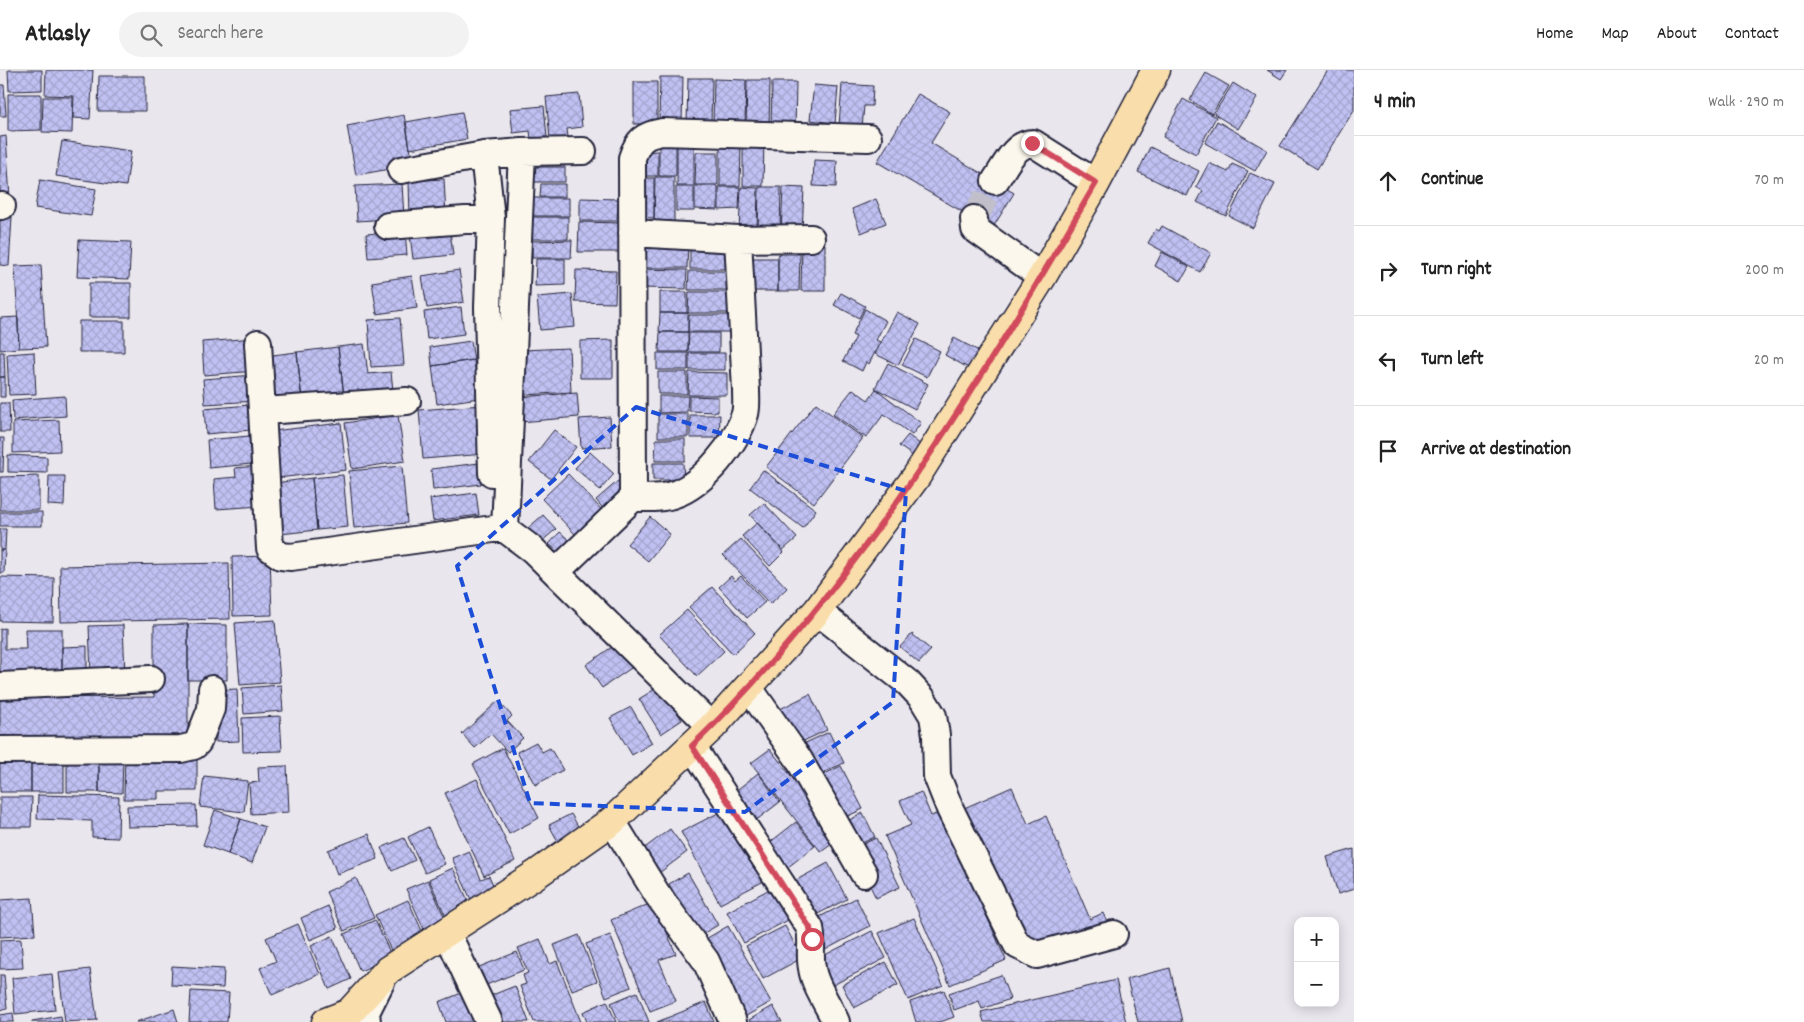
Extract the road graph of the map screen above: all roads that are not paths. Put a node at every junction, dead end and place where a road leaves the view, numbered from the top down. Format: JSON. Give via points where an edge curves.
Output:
{"nodes":[{"id":1,"x":1156,"y":70,"type":"edge"},
{"id":2,"x":868,"y":138,"type":"dead end"},
{"id":3,"x":583,"y":151,"type":"dead end"},
{"id":4,"x":522,"y":152,"type":"junction"},
{"id":5,"x":484,"y":156,"type":"junction"},
{"id":6,"x":401,"y":170,"type":"dead end"},
{"id":7,"x":995,"y":181,"type":"tunnel mouth"},
{"id":8,"x":1096,"y":183,"type":"junction"},
{"id":9,"x":491,"y":218,"type":"junction"},
{"id":10,"x":974,"y":219,"type":"dead end"},
{"id":11,"x":388,"y":226,"type":"dead end"},
{"id":12,"x":632,"y":232,"type":"junction"},
{"id":13,"x":812,"y":238,"type":"dead end"},
{"id":14,"x":738,"y":239,"type":"junction"},
{"id":15,"x":1042,"y":276,"type":"junction"},
{"id":16,"x":258,"y":343,"type":"dead end"},
{"id":17,"x":407,"y":401,"type":"dead end"},
{"id":18,"x":264,"y":411,"type":"junction"},
{"id":19,"x":633,"y":498,"type":"junction"},
{"id":20,"x":499,"y":529,"type":"junction"},
{"id":21,"x":556,"y":572,"type":"junction"},
{"id":22,"x":816,"y":612,"type":"junction"},
{"id":23,"x":152,"y":680,"type":"dead end"},
{"id":24,"x":0,"y":686,"type":"edge"},
{"id":25,"x":748,"y":688,"type":"junction"},
{"id":26,"x":212,"y":689,"type":"dead end"},
{"id":27,"x":712,"y":727,"type":"junction"},
{"id":28,"x":692,"y":746,"type":"junction"},
{"id":29,"x":0,"y":750,"type":"edge"},
{"id":30,"x":612,"y":821,"type":"junction"},
{"id":31,"x":864,"y":874,"type":"dead end"},
{"id":32,"x":447,"y":933,"type":"junction"},
{"id":33,"x":1114,"y":934,"type":"dead end"},
{"id":34,"x":388,"y":970,"type":"junction"},
{"id":35,"x":326,"y":1022,"type":"edge"},
{"id":36,"x":367,"y":1022,"type":"edge"},
{"id":37,"x":489,"y":1022,"type":"edge"},
{"id":38,"x":733,"y":1022,"type":"edge"},
{"id":39,"x":836,"y":1022,"type":"edge"}],
"edges":[{"from":1,"to":8,"type":"main road"},
{"from":2,"to":12,"type":"street","via":[[662,132],[647,135],[637,144],[632,158]]},
{"from":3,"to":4,"type":"street"},
{"from":4,"to":5,"type":"street"},
{"from":4,"to":20,"type":"street"},
{"from":5,"to":6,"type":"street"},
{"from":5,"to":9,"type":"street"},
{"from":7,"to":8,"type":"street","via":[[1017,148],[1024,143],[1032,143]]},
{"from":8,"to":15,"type":"main road"},
{"from":9,"to":11,"type":"street"},
{"from":9,"to":20,"type":"street","via":[[488,307]]},
{"from":10,"to":15,"type":"street","via":[[975,229]]},
{"from":12,"to":14,"type":"street"},
{"from":12,"to":19,"type":"street"},
{"from":13,"to":14,"type":"street"},
{"from":14,"to":19,"type":"street","via":[[746,412],[737,435],[707,473],[693,484],[676,494]]},
{"from":15,"to":22,"type":"main road","via":[[916,477]]},
{"from":16,"to":18,"type":"street"},
{"from":17,"to":18,"type":"street"},
{"from":18,"to":20,"type":"street","via":[[270,548],[281,556]]},
{"from":19,"to":21,"type":"street"},
{"from":20,"to":21,"type":"street","via":[[534,550]]},
{"from":21,"to":27,"type":"street"},
{"from":22,"to":25,"type":"main road"},
{"from":22,"to":33,"type":"street","via":[[908,683],[933,716],[937,776],[950,810],[1017,945],[1036,955]]},
{"from":23,"to":24,"type":"street"},
{"from":25,"to":27,"type":"main road"},
{"from":25,"to":31,"type":"street","via":[[798,758]]},
{"from":26,"to":29,"type":"street","via":[[211,709],[194,746],[181,749]]},
{"from":27,"to":28,"type":"main road"},
{"from":28,"to":30,"type":"main road"},
{"from":28,"to":39,"type":"street","via":[[810,928],[814,978]]},
{"from":30,"to":32,"type":"main road"},
{"from":30,"to":38,"type":"street","via":[[657,894],[706,960]]},
{"from":32,"to":34,"type":"main road"},
{"from":32,"to":37,"type":"street"},
{"from":34,"to":35,"type":"main road","via":[[348,1013]]},
{"from":34,"to":36,"type":"street","via":[[366,1012]]}]}
